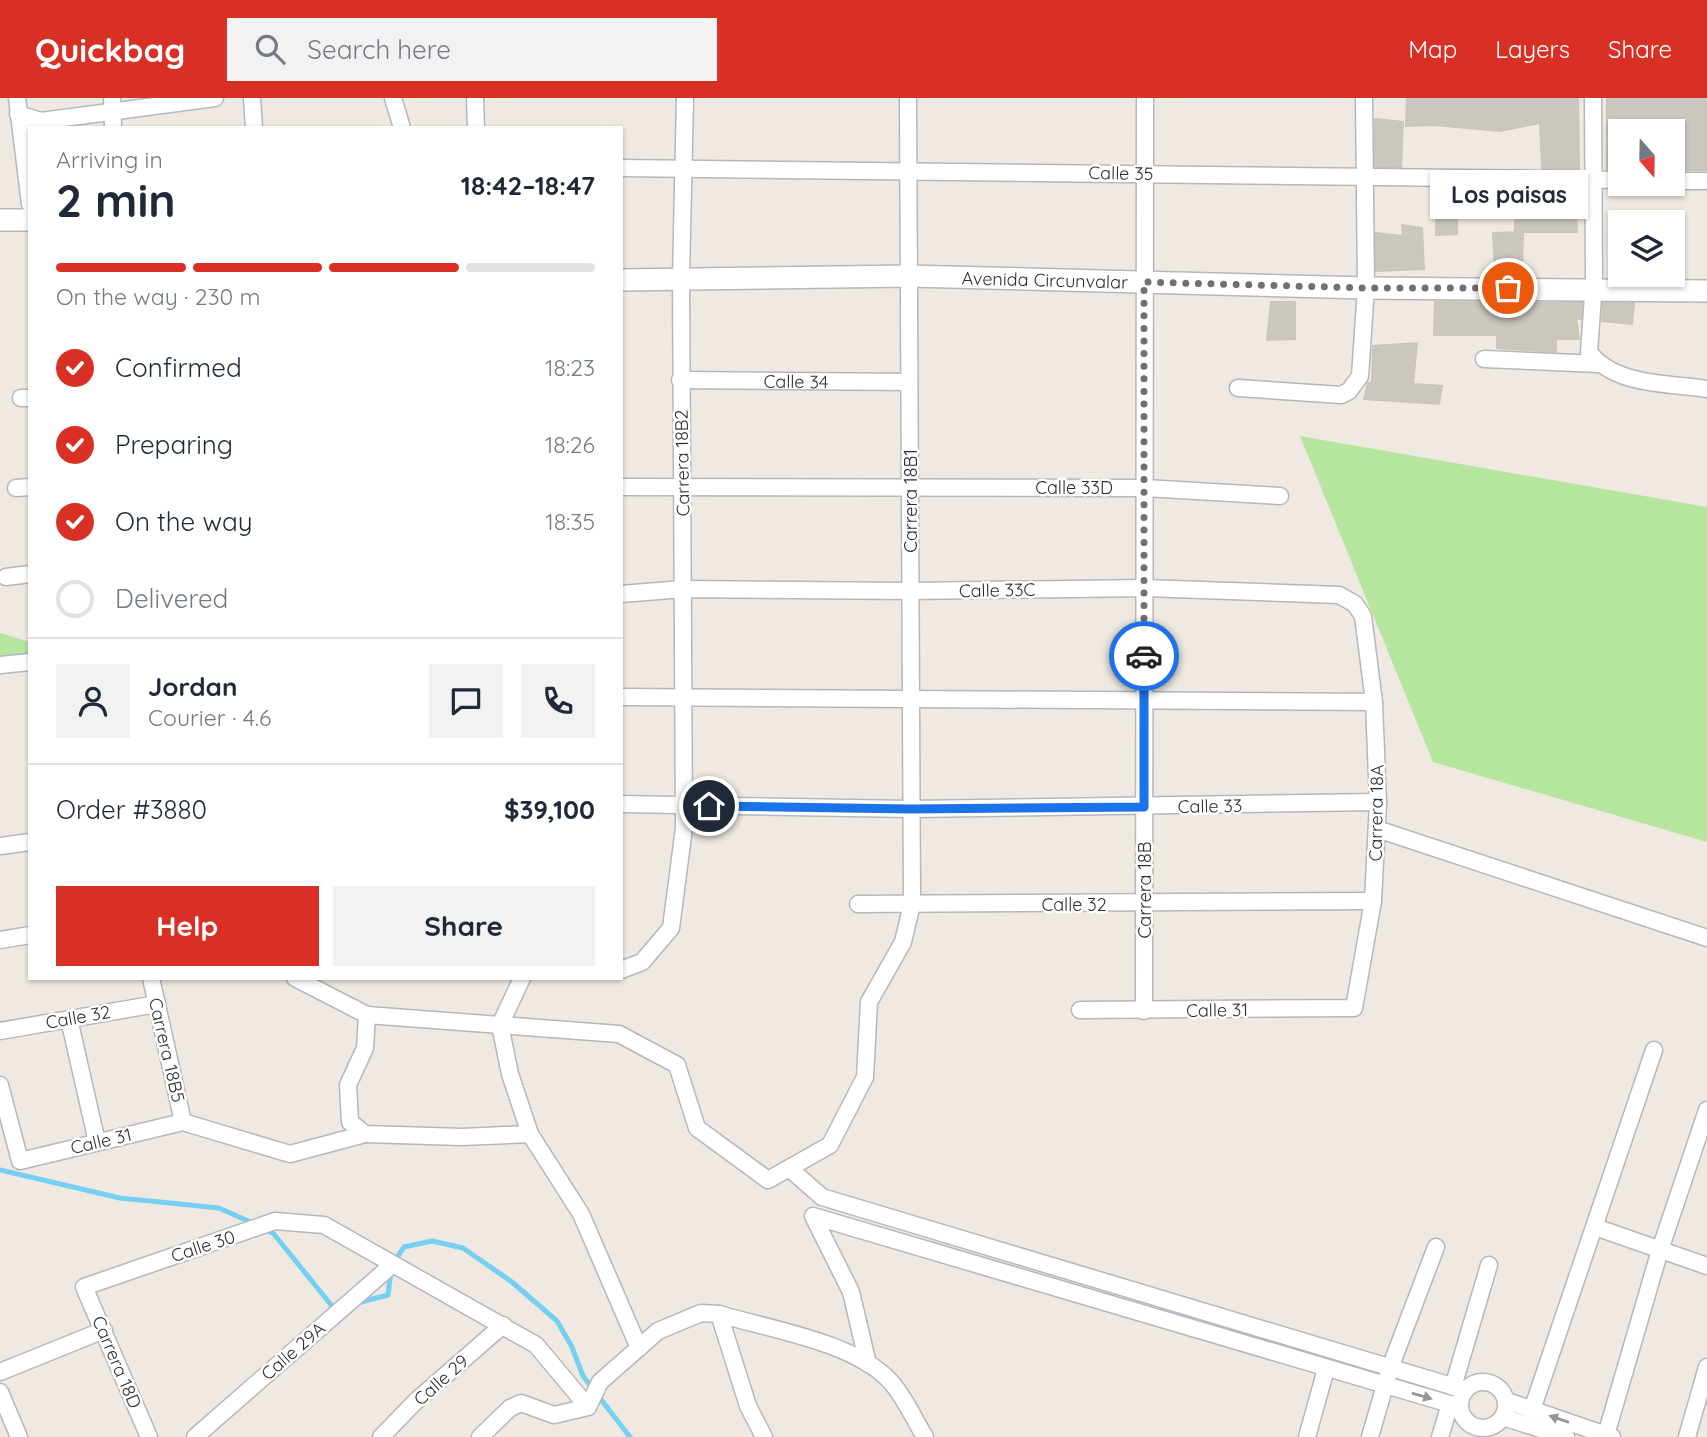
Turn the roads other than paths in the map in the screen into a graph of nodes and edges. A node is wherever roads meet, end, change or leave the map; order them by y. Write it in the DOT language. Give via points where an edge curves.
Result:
graph roads {
  1 [pos="215,98"];
  2 [pos="252,98"];
  3 [pos="393,98"];
  4 [pos="475,98"];
  5 [pos="685,98"];
  6 [pos="908,98"];
  7 [pos="1145,98"];
  8 [pos="1364,98"];
  9 [pos="1593,98"];
  10 [pos="113,104"];
  11 [pos="18,106"];
  12 [pos="113,126"];
  13 [pos="254,126"];
  14 [pos="401,126"];
  15 [pos="476,126"];
  16 [pos="683,167"];
  17 [pos="623,168"];
  18 [pos="909,170"];
  19 [pos="1144,173"];
  20 [pos="1365,178"];
  21 [pos="1595,179"];
  22 [pos="1608,180"];
  23 [pos="1685,181"];
  24 [pos="1707,181"];
  25 [pos="28,188"];
  26 [pos="0,220"];
  27 [pos="28,220"];
  28 [pos="909,276"];
  29 [pos="681,277"];
  30 [pos="623,280"];
  31 [pos="1144,282"];
  32 [pos="1366,288"];
  33 [pos="1594,288"];
  34 [pos="1707,291"];
  35 [pos="1484,359"];
  36 [pos="1599,364"];
  37 [pos="680,380"];
  38 [pos="909,382"];
  39 [pos="1238,388"];
  40 [pos="1707,389"];
  41 [pos="684,485"];
  42 [pos="623,486"];
  43 [pos="910,487"];
  44 [pos="1144,488"];
  45 [pos="1280,496"];
  46 [pos="28,574"];
  47 [pos="6,577"];
  48 [pos="1145,588"];
  49 [pos="683,589"];
  50 [pos="910,591"];
  51 [pos="623,594"];
  52 [pos="1363,617"];
  53 [pos="28,662"];
  54 [pos="0,665"];
  55 [pos="623,697"];
  56 [pos="684,697"];
  57 [pos="911,699"];
  58 [pos="1144,701"];
  59 [pos="1374,702"];
  60 [pos="1378,802"];
  61 [pos="623,804"];
  62 [pos="684,805"];
  63 [pos="1144,807"];
  64 [pos="911,809"];
  65 [pos="1377,829"];
  66 [pos="28,842"];
  67 [pos="0,846"];
  68 [pos="1374,901"];
  69 [pos="858,904"];
  70 [pos="912,904"];
  71 [pos="1144,904"];
  72 [pos="28,935"];
  73 [pos="1707,938"];
  74 [pos="0,940"];
  75 [pos="623,969"];
  76 [pos="151,980"];
  77 [pos="299,980"];
  78 [pos="521,980"];
  79 [pos="157,1004"];
  80 [pos="1354,1008"];
  81 [pos="1080,1010"];
  82 [pos="1144,1011"];
  83 [pos="367,1015"];
  84 [pos="69,1019"];
  85 [pos="500,1025"];
  86 [pos="0,1031"];
  87 [pos="1654,1050"];
  88 [pos="0,1085"];
  89 [pos="1707,1110"];
  90 [pos="183,1122"];
  91 [pos="365,1133"];
  92 [pos="530,1134"];
  93 [pos="97,1142"];
  94 [pos="789,1169"];
  95 [pos="1595,1227"];
  96 [pos="1436,1247"];
  97 [pos="1660,1250"];
  98 [pos="392,1265"];
  99 [pos="1489,1265"];
  100 [pos="1707,1266"];
  101 [pos="84,1287"];
  102 [pos="719,1314"];
  103 [pos="503,1325"];
  104 [pos="104,1330"];
  105 [pos="639,1348"];
  106 [pos="868,1364"];
  107 [pos="1707,1367"];
  108 [pos="1390,1368"];
  109 [pos="1325,1369"];
  110 [pos="0,1372"];
  111 [pos="1384,1385"];
  112 [pos="0,1392"];
  113 [pos="1457,1397"];
  114 [pos="588,1407"];
  115 [pos="1505,1409"];
  116 [pos="1526,1423"];
  117 [pos="1609,1436"];
  118 [pos="19,1437"];
  119 [pos="149,1437"];
  120 [pos="195,1437"];
  121 [pos="381,1437"];
  122 [pos="480,1437"];
  123 [pos="764,1437"];
  124 [pos="925,1437"];
  125 [pos="1307,1437"];
  126 [pos="1370,1437"];
  127 [pos="1440,1437"];
  128 [pos="1566,1437"];
  129 [pos="1687,1437"];
  1 -- 10 [label="street"];
  2 -- 13 [label="street"];
  3 -- 14 [label="street"];
  4 -- 15 [label="street"];
  5 -- 16 [label="street, Carrera 18B2"];
  6 -- 18 [label="street, Carrera 18B1"];
  7 -- 19 [label="street, Carrera 18B"];
  8 -- 20 [label="street"];
  9 -- 21 [label="street"];
  10 -- 11 [label="street" via="41,121"];
  10 -- 12 [label="street"];
  11 -- 25 [label="street"];
  16 -- 17 [label="street, Calle 35"];
  16 -- 18 [label="street, Calle 35"];
  16 -- 29 [label="street, Carrera 18B2"];
  18 -- 19 [label="street, Calle 35"];
  18 -- 28 [label="street, Carrera 18B1"];
  19 -- 20 [label="street, Calle 35"];
  19 -- 31 [label="street, Carrera 18B"];
  20 -- 21 [label="street, Calle 35"];
  20 -- 32 [label="street"];
  21 -- 22 [label="street, Calle 35"];
  21 -- 33 [label="street"];
  23 -- 24 [label="street"];
  26 -- 27 [label="main road"];
  28 -- 29 [label="main road, Avenida Circunvalar"];
  28 -- 31 [label="main road, Avenida Circunvalar"];
  28 -- 38 [label="street, Carrera 18B1"];
  29 -- 30 [label="main road, Avenida Circunvalar"];
  29 -- 37 [label="street, Carrera 18B2"];
  31 -- 32 [label="main road, Avenida Circunvalar"];
  31 -- 44 [label="street, Carrera 18B"];
  32 -- 33 [label="main road, Avenida Circunvalar"];
  32 -- 39 [label="street" via="1360,376 1349,391 1341,396"];
  33 -- 34 [label="main road"];
  33 -- 36 [label="street" via="1589,352"];
  35 -- 36 [label="street"];
  36 -- 40 [label="street" via="1616,376"];
  37 -- 38 [label="street, Calle 34"];
  37 -- 41 [label="street, Carrera 18B2"];
  38 -- 43 [label="street, Carrera 18B1"];
  41 -- 42 [label="street"];
  41 -- 43 [label="street"];
  41 -- 49 [label="street, Carrera 18B2"];
  43 -- 44 [label="street, Calle 33D"];
  43 -- 50 [label="street, Carrera 18B1"];
  44 -- 45 [label="street, Calle 33D"];
  44 -- 48 [label="street, Carrera 18B"];
  46 -- 47 [label="street"];
  48 -- 50 [label="street, Calle 33C"];
  48 -- 52 [label="street, Calle 33C" via="1339,595 1355,604"];
  48 -- 58 [label="street, Carrera 18B"];
  49 -- 50 [label="street, Calle 33C"];
  49 -- 51 [label="street, Calle 33C"];
  49 -- 56 [label="street, Carrera 18B2"];
  50 -- 57 [label="street, Carrera 18B1"];
  52 -- 59 [label="street, Carrera 18A"];
  53 -- 54 [label="street"];
  55 -- 56 [label="street"];
  56 -- 57 [label="street"];
  56 -- 62 [label="street, Carrera 18B2"];
  57 -- 58 [label="street"];
  57 -- 64 [label="street, Carrera 18B1"];
  58 -- 59 [label="street"];
  58 -- 63 [label="street, Carrera 18B"];
  59 -- 60 [label="street, Carrera 18A"];
  60 -- 63 [label="street, Calle 33"];
  60 -- 65 [label="street, Carrera 18A"];
  61 -- 62 [label="street, Calle 33"];
  62 -- 64 [label="street, Calle 33"];
  62 -- 75 [label="street, Carrera 18B2" via="671,928 642,962"];
  63 -- 64 [label="street, Calle 33"];
  63 -- 71 [label="street, Carrera 18B"];
  64 -- 70 [label="street, Carrera 18B1"];
  65 -- 68 [label="street, Carrera 18A"];
  65 -- 73 [label="street"];
  66 -- 67 [label="street"];
  68 -- 71 [label="street, Calle 32"];
  68 -- 80 [label="street, Carrera 18A"];
  69 -- 70 [label="street, Calle 32"];
  70 -- 71 [label="street, Calle 32"];
  70 -- 94 [label="street, Carrera 18B1" via="903,942 869,1002 865,1077 830,1146"];
  71 -- 82 [label="street, Carrera 18B"];
  72 -- 74 [label="street"];
  76 -- 79 [label="street, Carrera 18B5"];
  77 -- 83 [label="street"];
  78 -- 85 [label="street"];
  79 -- 84 [label="street, Calle 32"];
  79 -- 90 [label="street, Carrera 18B5"];
  80 -- 82 [label="street, Calle 31"];
  81 -- 82 [label="street, Calle 31"];
  83 -- 85 [label="street"];
  83 -- 91 [label="street" via="365,1048 348,1085 350,1122"];
  84 -- 86 [label="street, Calle 32"];
  84 -- 93 [label="street"];
  85 -- 92 [label="street"];
  85 -- 94 [label="street" via="619,1034 677,1065 697,1128 768,1180"];
  87 -- 95 [label="street"];
  88 -- 93 [label="street, Calle 31" via="20,1161"];
  89 -- 97 [label="street"];
  90 -- 91 [label="street" via="290,1154"];
  90 -- 93 [label="street, Calle 31"];
  91 -- 92 [label="street"];
  92 -- 105 [label="street" via="581,1214"];
  94 -- 108 [label="street" via="822,1197"];
  95 -- 97 [label="street"];
  95 -- 116 [label="street"];
  96 -- 108 [label="street"];
  97 -- 100 [label="street"];
  97 -- 117 [label="street"];
  98 -- 101 [label="street, Calle 30" via="324,1225 275,1221"];
  98 -- 103 [label="street"];
  98 -- 120 [label="street, Calle 29A"];
  99 -- 113 [label="street"];
  101 -- 104 [label="street, Carrera 18D"];
  102 -- 105 [label="street" via="701,1313 658,1331"];
  102 -- 106 [label="street" via="833,1347"];
  102 -- 123 [label="street" via="748,1406"];
  103 -- 114 [label="street" via="536,1345"];
  103 -- 121 [label="street, Calle 29"];
  104 -- 110 [label="street"];
  104 -- 119 [label="street, Carrera 18D"];
  105 -- 114 [label="street" via="600,1382"];
  106 -- 109 [label="street" via="851,1292 813,1216"];
  106 -- 124 [label="street" via="891,1381"];
  107 -- 129 [label="street"];
  108 -- 111 [label="street"];
  108 -- 113 [label="street"];
  109 -- 111 [label="street"];
  109 -- 125 [label="street"];
  111 -- 113 [label="street, one-way"];
  111 -- 126 [label="street"];
  112 -- 118 [label="street"];
  113 -- 115 [label="street" via="1480,1381 1497,1385"];
  113 -- 115 [label="street" via="1466,1420 1478,1427 1492,1426"];
  113 -- 127 [label="street"];
  114 -- 122 [label="street" via="554,1415 521,1403"];
  115 -- 116 [label="street"];
  117 -- 116 [label="street, one-way"];
  116 -- 128 [label="street"];
}
